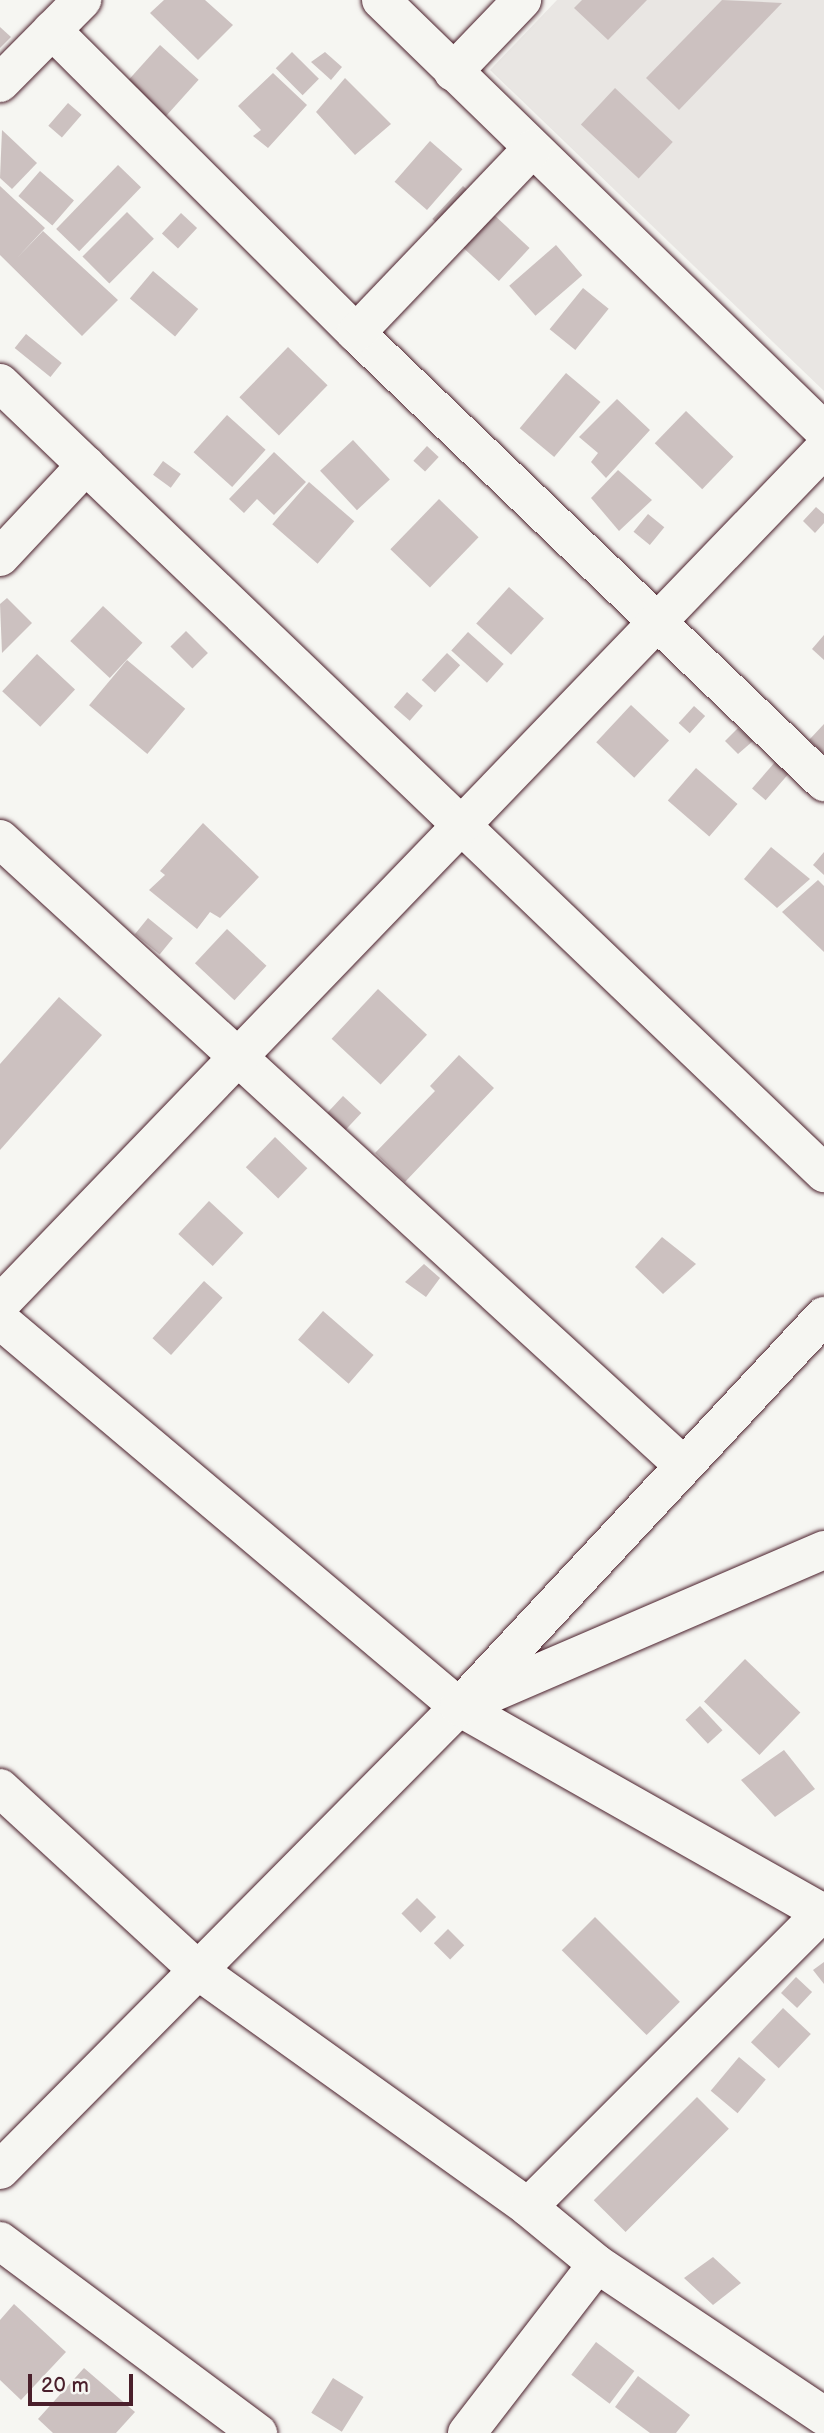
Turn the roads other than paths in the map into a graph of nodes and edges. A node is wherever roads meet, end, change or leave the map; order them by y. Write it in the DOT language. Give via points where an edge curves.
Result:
graph roads {
  1 [pos="82,0"];
  2 [pos="381,0"];
  3 [pos="522,0"];
  4 [pos="52,30"];
  5 [pos="453,72"];
  6 [pos="0,83"];
  7 [pos="532,149"];
  8 [pos="356,333"];
  9 [pos="0,383"];
  10 [pos="824,431"];
  11 [pos="824,449"];
  12 [pos="86,465"];
  13 [pos="0,557"];
  14 [pos="659,620"];
  15 [pos="824,782"];
  16 [pos="461,825"];
  17 [pos="0,839"];
  18 [pos="238,1057"];
  19 [pos="824,1173"];
  20 [pos="0,1304"];
  21 [pos="824,1316"];
  22 [pos="0,1321"];
  23 [pos="683,1465"];
  24 [pos="824,1550"];
  25 [pos="459,1707"];
  26 [pos="0,1788"];
  27 [pos="823,1912"];
  28 [pos="200,1972"];
  29 [pos="0,2170"];
  30 [pos="528,2207"];
  31 [pos="0,2241"];
  32 [pos="597,2264"];
  33 [pos="824,2416"];
  34 [pos="240,2428"];
  35 [pos="467,2433"];
  1 -- 4 [label="street"];
  2 -- 5 [label="street"];
  3 -- 5 [label="street"];
  4 -- 6 [label="street"];
  4 -- 8 [label="street"];
  5 -- 7 [label="street"];
  7 -- 8 [label="street"];
  7 -- 10 [label="street"];
  8 -- 14 [label="street"];
  9 -- 12 [label="street"];
  11 -- 14 [label="street"];
  12 -- 13 [label="street"];
  12 -- 16 [label="street"];
  14 -- 15 [label="street"];
  14 -- 16 [label="street"];
  16 -- 18 [label="street"];
  16 -- 19 [label="street"];
  17 -- 18 [label="street"];
  18 -- 20 [label="street"];
  18 -- 23 [label="street"];
  21 -- 23 [label="street"];
  22 -- 25 [label="street"];
  23 -- 25 [label="street"];
  24 -- 25 [label="street"];
  25 -- 27 [label="street"];
  25 -- 28 [label="street"];
  26 -- 28 [label="street"];
  27 -- 30 [label="street"];
  28 -- 29 [label="street"];
  28 -- 30 [label="street"];
  30 -- 32 [label="street"];
  31 -- 34 [label="street"];
  32 -- 33 [label="street"];
  32 -- 35 [label="street"];
}
